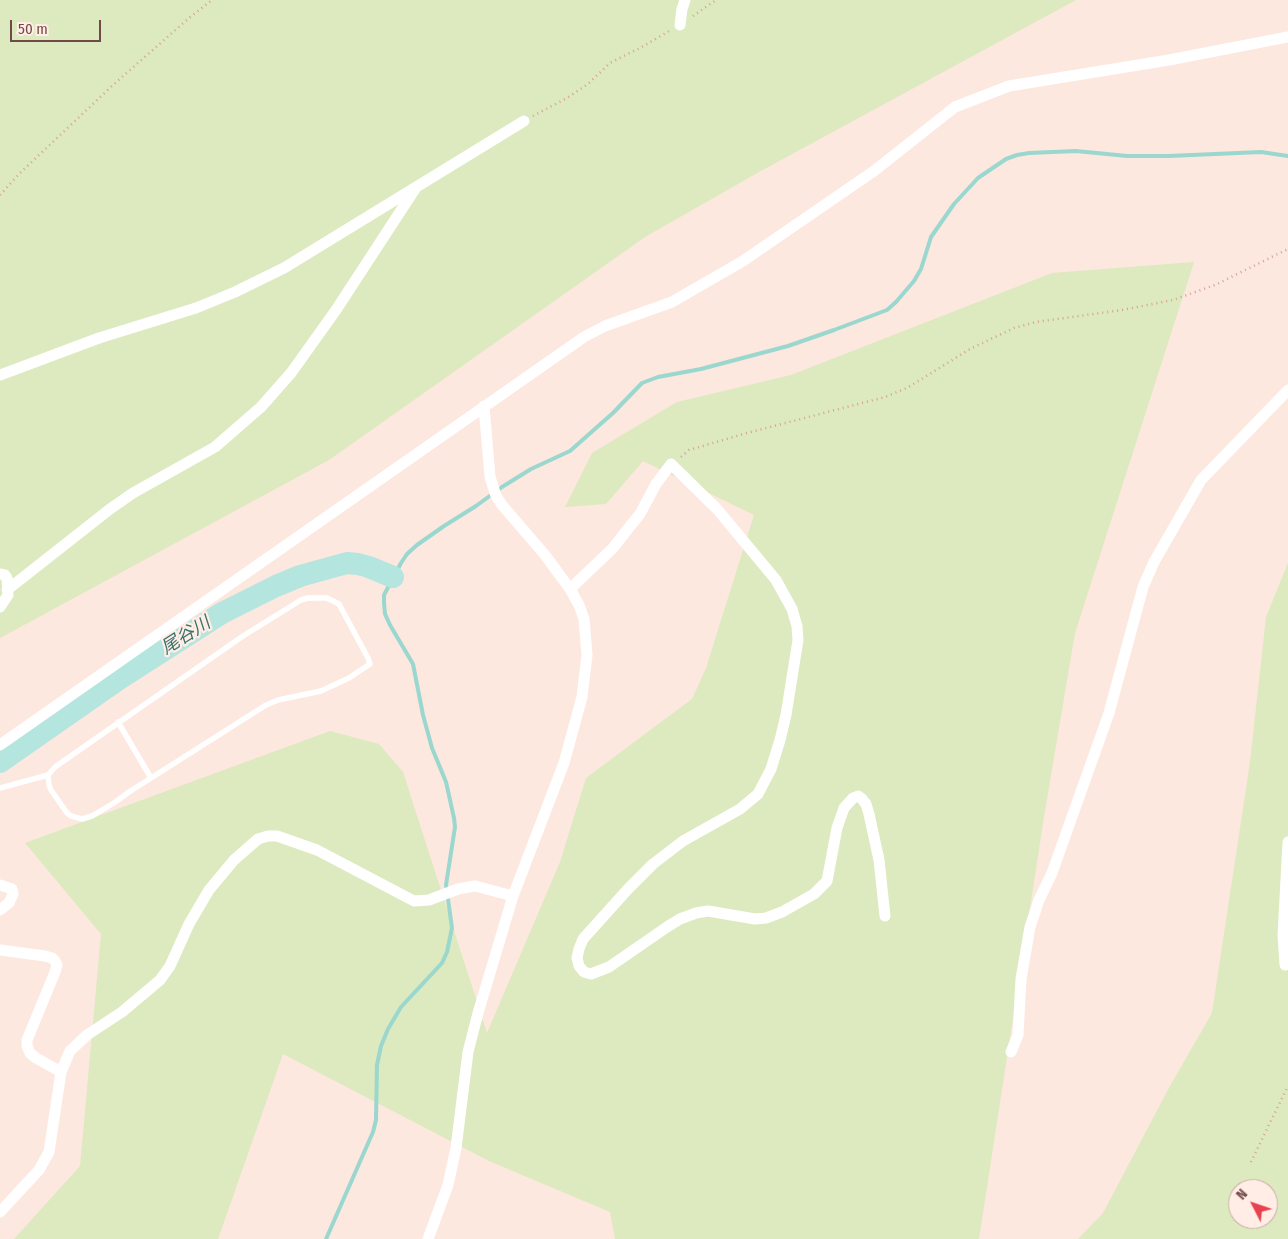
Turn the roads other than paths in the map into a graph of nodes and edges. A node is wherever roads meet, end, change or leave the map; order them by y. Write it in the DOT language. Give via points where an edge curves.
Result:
graph roads {
  1 [pos="685,0"];
  2 [pos="680,25"];
  3 [pos="1288,37"];
  4 [pos="524,121"];
  5 [pos="417,186"];
  6 [pos="0,375"];
  7 [pos="1288,390"];
  8 [pos="484,406"];
  9 [pos="0,574"];
  10 [pos="570,588"];
  11 [pos="7,590"];
  12 [pos="0,608"];
  13 [pos="118,722"];
  14 [pos="0,745"];
  15 [pos="48,775"];
  16 [pos="151,778"];
  17 [pos="0,788"];
  18 [pos="1288,842"];
  19 [pos="0,885"];
  20 [pos="512,896"];
  21 [pos="0,910"];
  22 [pos="885,916"];
  23 [pos="0,950"];
  24 [pos="1285,965"];
  25 [pos="1012,1052"];
  26 [pos="61,1072"];
  27 [pos="0,1212"];
  28 [pos="428,1239"];
  1 -- 2 [label="street"];
  3 -- 8 [label="street" via="1009,86 955,108 874,172 743,261 672,302 600,328"];
  4 -- 5 [label="street"];
  5 -- 6 [label="street" via="284,268 235,292"];
  5 -- 11 [label="street" via="336,310 261,407 215,447 133,493"];
  7 -- 25 [label="street" via="1201,480 1143,587 1109,713 1030,928 1021,979 1018,1035"];
  8 -- 10 [label="street" via="490,477 496,496"];
  8 -- 14 [label="street"];
  9 -- 11 [label="street" via="7,578"];
  10 -- 20 [label="street" via="584,619 586,634 582,697 561,771"];
  10 -- 22 [label="street" via="631,526 671,464 717,509 776,580 792,609 798,640 786,715 771,769 758,794 740,809 683,841 628,888 578,948 577,958 584,972 591,974 609,967 680,919 708,912 766,918 814,894 827,880 844,808 858,796 866,804 869,814 879,860"];
  11 -- 12 [label="street"];
  13 -- 15 [label="lane" via="72,753"];
  13 -- 16 [label="lane"];
  13 -- 16 [label="lane" via="301,600 328,598 343,610 370,664 321,691 266,705"];
  15 -- 16 [label="lane" via="51,790 63,808 71,816 82,818 92,816"];
  15 -- 17 [label="lane"];
  18 -- 24 [label="street" via="1283,935"];
  19 -- 21 [label="street" via="12,889 13,894"];
  20 -- 26 [label="street" via="475,886 429,900 414,901 317,850 268,836 234,860 209,890 160,980 122,1012 77,1043"];
  20 -- 28 [label="street" via="468,1052 448,1185"];
  23 -- 26 [label="street" via="45,956 55,961 55,972 27,1046 36,1058"];
  26 -- 27 [label="street" via="47,1157"];
}
